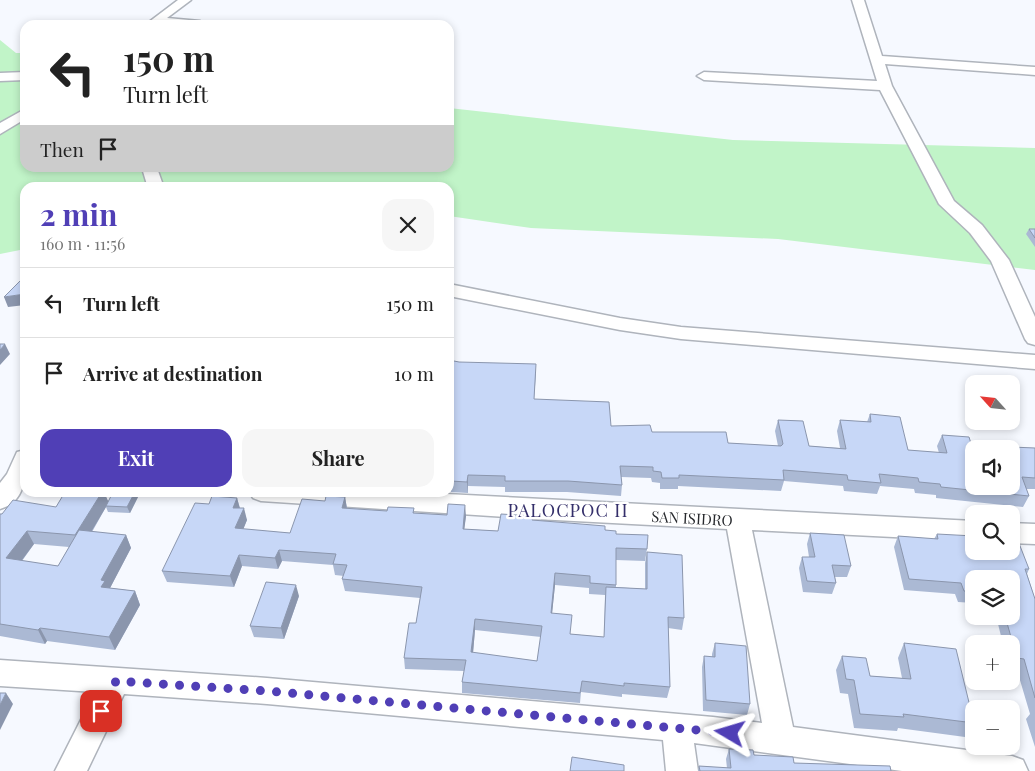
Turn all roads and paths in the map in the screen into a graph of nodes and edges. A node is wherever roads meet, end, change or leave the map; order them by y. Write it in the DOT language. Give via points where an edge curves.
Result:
graph roads {
  1 [pos="185,0"];
  2 [pos="858,0"];
  3 [pos="157,20"];
  4 [pos="878,60"];
  5 [pos="1035,71"];
  6 [pos="20,76"];
  7 [pos="704,76"];
  8 [pos="0,77"];
  9 [pos="885,86"];
  10 [pos="20,116"];
  11 [pos="0,130"];
  12 [pos="454,291"];
  13 [pos="1035,339"];
  14 [pos="1035,362"];
  15 [pos="17,473"];
  16 [pos="338,497"];
  17 [pos="0,500"];
  18 [pos="738,520"];
  19 [pos="965,531"];
  20 [pos="1020,533"];
  21 [pos="1035,534"];
  22 [pos="0,673"];
  23 [pos="116,681"];
  24 [pos="676,728"];
  25 [pos="780,740"];
  26 [pos="1003,770"];
  27 [pos="71,771"];
  28 [pos="682,771"];
  1 -- 3 [label="street"];
  2 -- 4 [label="street"];
  4 -- 5 [label="street"];
  4 -- 9 [label="street"];
  6 -- 8 [label="street"];
  7 -- 9 [label="street"];
  9 -- 13 [label="street" via="947,204 976,229 1000,260"];
  10 -- 11 [label="street"];
  12 -- 14 [label="street" via="681,333"];
  15 -- 17 [label="street"];
  16 -- 18 [label="street, SAN ISIDRO"];
  18 -- 19 [label="street, SAN ISIDRO"];
  18 -- 25 [label="street"];
  20 -- 21 [label="street"];
  22 -- 23 [label="street"];
  23 -- 24 [label="street" via="267,691"];
  23 -- 27 [label="street"];
  24 -- 25 [label="street"];
  24 -- 28 [label="street"];
  25 -- 26 [label="street"];
}
